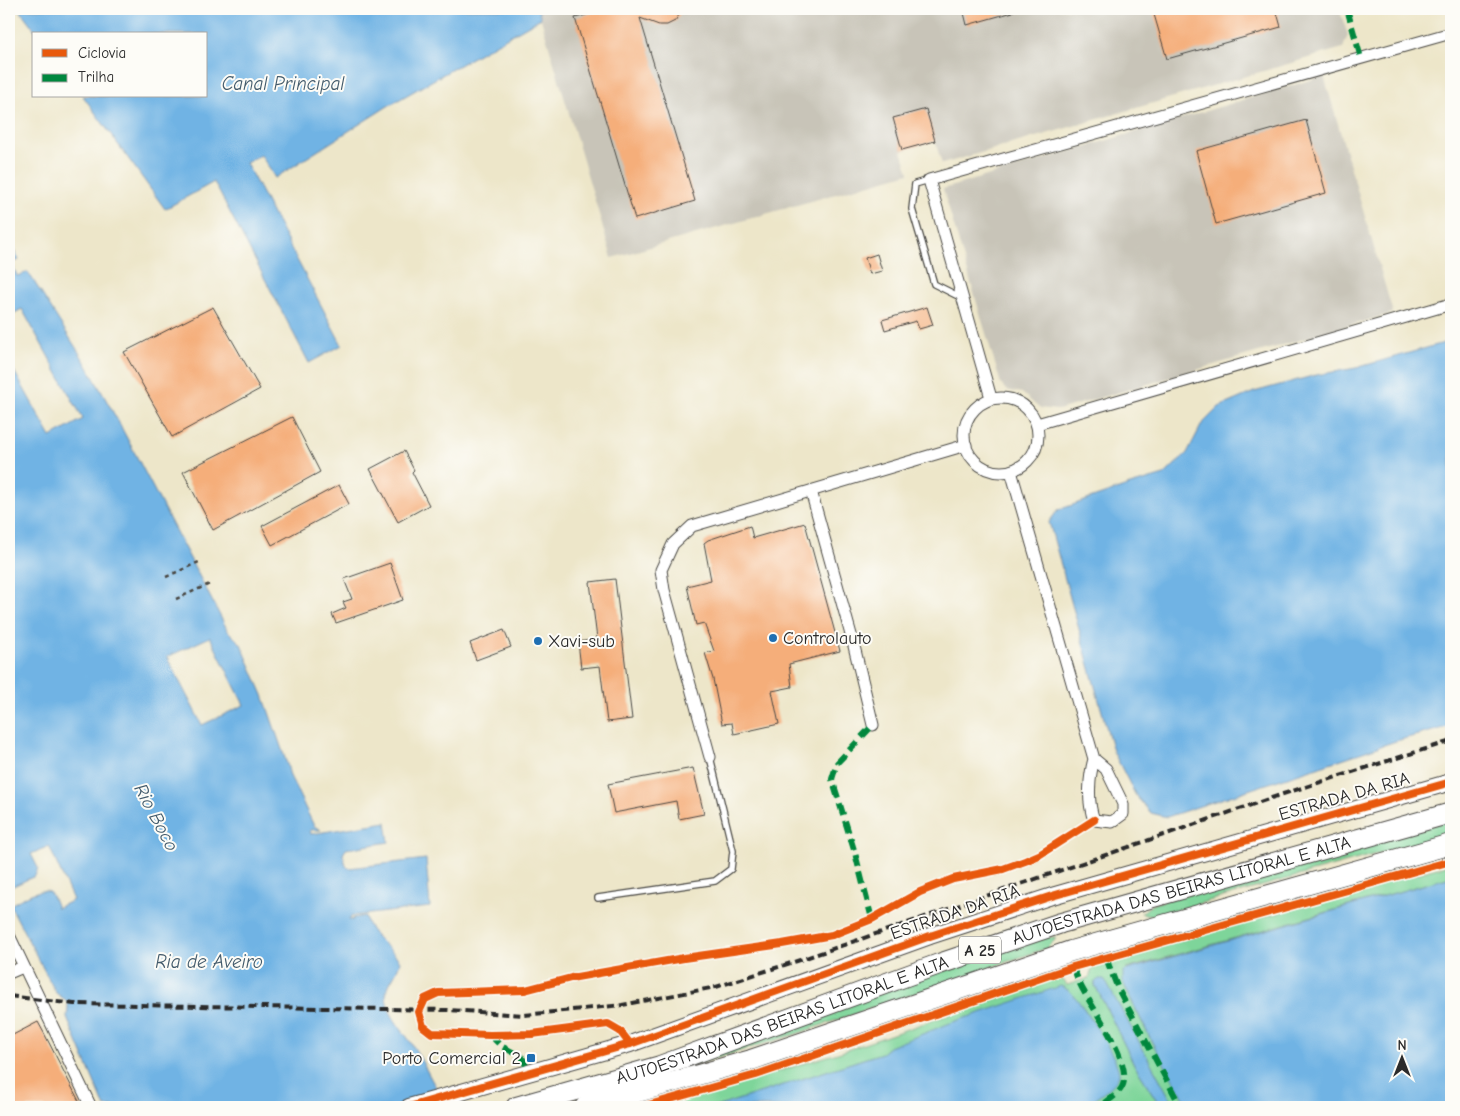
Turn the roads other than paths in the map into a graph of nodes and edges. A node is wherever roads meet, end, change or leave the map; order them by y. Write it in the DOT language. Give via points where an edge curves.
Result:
graph roads {
  1 [pos="1451,32"];
  2 [pos="929,180"];
  3 [pos="962,298"];
  4 [pos="1451,304"];
  5 [pos="991,398"];
  6 [pos="1037,424"];
  7 [pos="966,446"];
  8 [pos="1011,471"];
  9 [pos="811,491"];
  10 [pos="873,725"];
  11 [pos="710,756"];
  12 [pos="1094,759"];
  13 [pos="1451,782"];
  14 [pos="1451,813"];
  15 [pos="1451,844"];
  16 [pos="598,898"];
  17 [pos="9,935"];
  18 [pos="24,967"];
  19 [pos="9,973"];
  20 [pos="90,1107"];
  21 [pos="410,1107"];
  22 [pos="516,1107"];
  23 [pos="585,1107"];
  1 -- 2 [label="street"];
  2 -- 3 [label="street"];
  2 -- 3 [label="lane" via="915,184 912,209 934,284"];
  3 -- 5 [label="street"];
  4 -- 6 [label="street"];
  5 -- 6 [label="street" via="1008,397 1024,404 1035,416"];
  5 -- 7 [label="street" via="976,406 966,420 963,436"];
  6 -- 8 [label="street" via="1036,449 1026,463"];
  7 -- 8 [label="street" via="979,465 995,472"];
  7 -- 9 [label="street"];
  8 -- 12 [label="street"];
  9 -- 10 [label="street"];
  9 -- 11 [label="street" via="692,526 673,544 662,570 664,590"];
  11 -- 16 [label="lane" via="733,851 731,869 715,881"];
  12 -- 12 [label="street" via="1090,771 1090,812 1094,820 1112,822 1123,814 1123,804 1106,769"];
  13 -- 21 [label="street, ESTRADA DA RIA" via="1052,896 930,936 630,1044"];
  14 -- 22 [label="highway, AUTOESTRADA DAS BEIRAS LITORAL E ALTA / A 25" via="1061,923 660,1066"];
  15 -- 23 [label="highway, AUTOESTRADA DAS BEIRAS LITORAL E ALTA / A 25" via="1071,951 751,1060"];
  17 -- 18 [label="street"];
  18 -- 19 [label="street"];
  18 -- 20 [label="street"];
}
